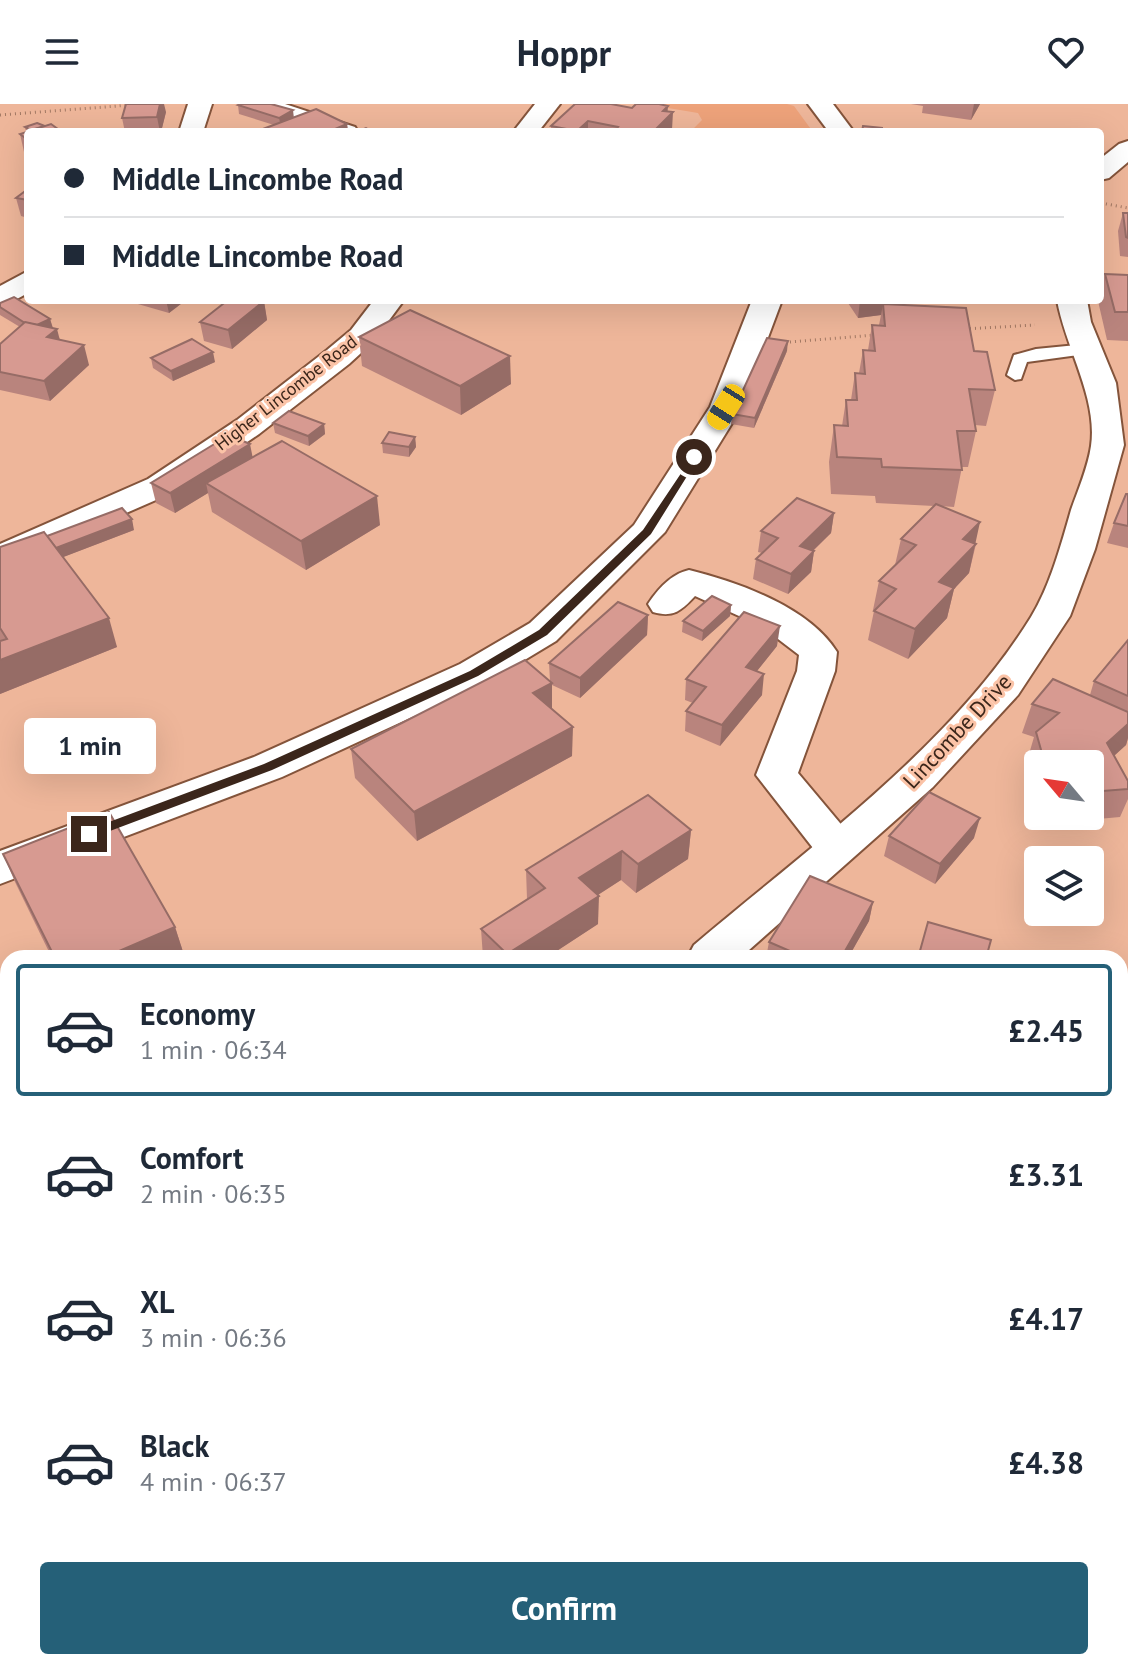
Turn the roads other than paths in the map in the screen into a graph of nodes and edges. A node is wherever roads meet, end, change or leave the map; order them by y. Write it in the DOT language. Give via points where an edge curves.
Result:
graph roads {
  1 [pos="200,104"];
  2 [pos="260,104"];
  3 [pos="548,104"];
  4 [pos="820,104"];
  5 [pos="192,128"];
  6 [pos="334,128"];
  7 [pos="528,128"];
  8 [pos="839,128"];
  9 [pos="1128,149"];
  10 [pos="1104,169"];
  11 [pos="24,283"];
  12 [pos="0,299"];
  13 [pos="386,304"];
  14 [pos="766,304"];
  15 [pos="1078,324"];
  16 [pos="1015,375"];
  17 [pos="0,557"];
  18 [pos="666,604"];
  19 [pos="835,846"];
  20 [pos="0,868"];
  21 [pos="719,950"];
  1 -- 5 [label="street"];
  2 -- 6 [label="street"];
  3 -- 7 [label="street"];
  4 -- 8 [label="street"];
  9 -- 10 [label="street"];
  11 -- 12 [label="street"];
  13 -- 17 [label="street, Higher Lincombe Road" via="338,357 160,486"];
  14 -- 20 [label="street" via="726,407 647,532 543,632 474,673 268,767"];
  15 -- 16 [label="lane" via="1020,359"];
  15 -- 19 [label="street, Lincombe Drive" via="1100,383 1108,445 1051,616 994,697 918,777"];
  18 -- 19 [label="street" via="689,581 798,630 818,652 816,671 777,775"];
  19 -- 21 [label="street, Lincombe Drive"];
}
